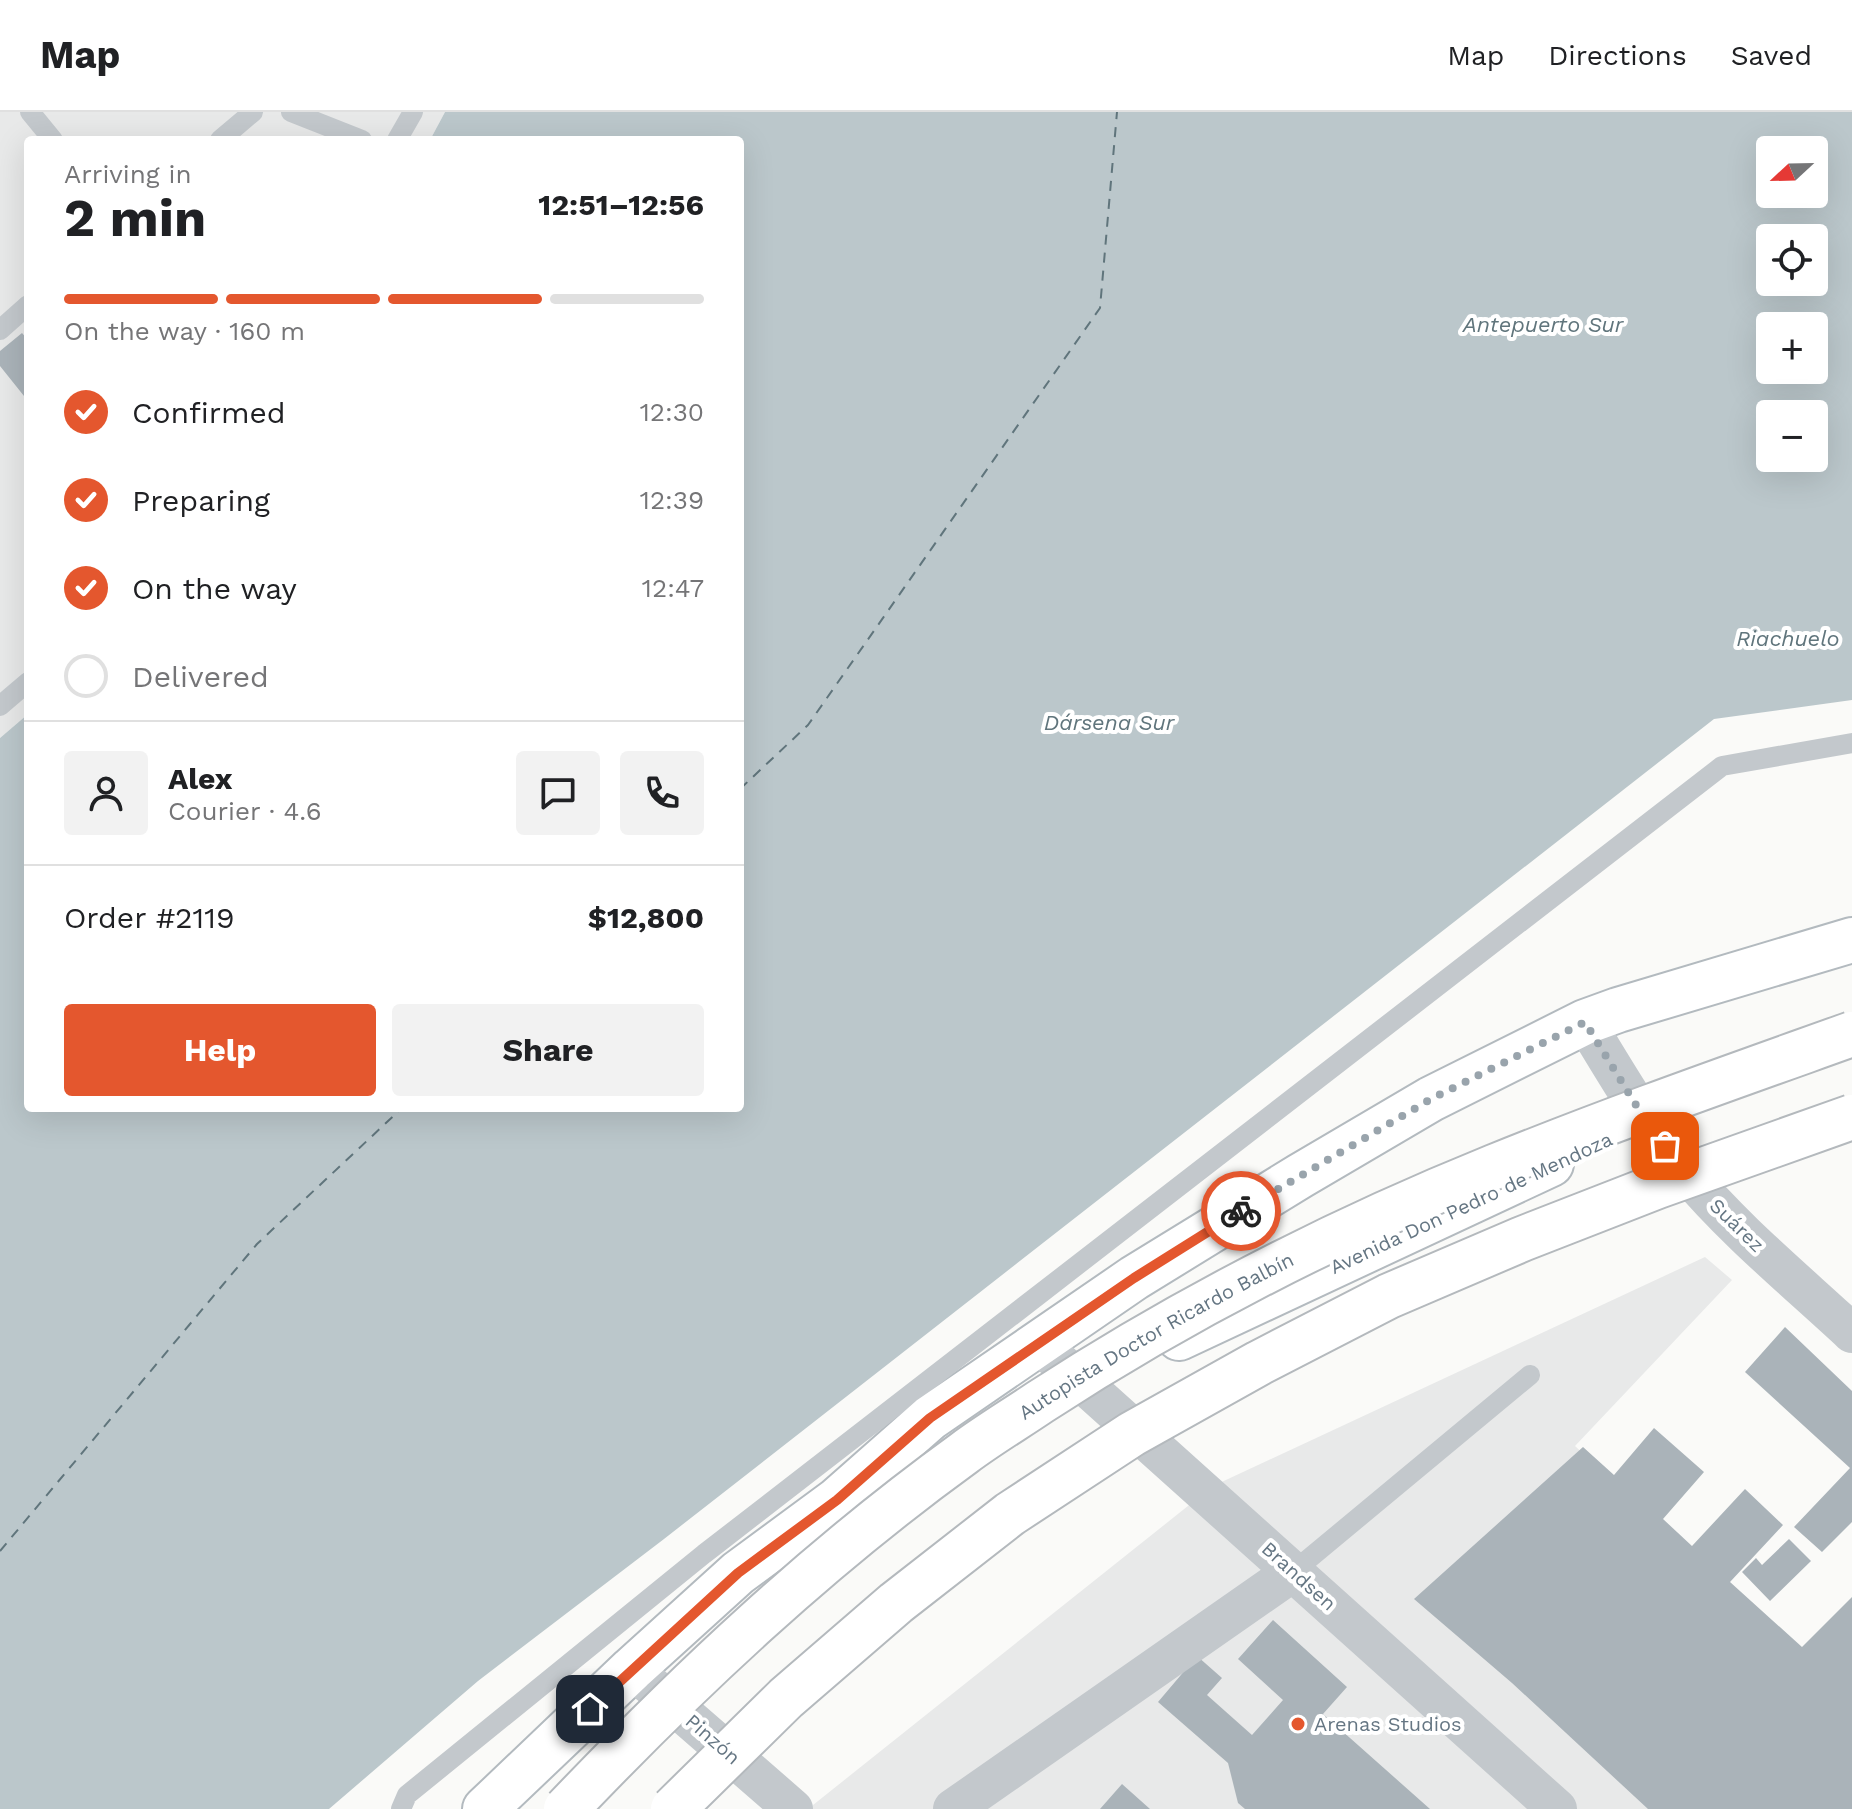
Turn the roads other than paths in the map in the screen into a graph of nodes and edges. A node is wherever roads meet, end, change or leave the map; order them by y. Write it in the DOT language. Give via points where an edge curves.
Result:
graph roads {
  1 [pos="30,112"];
  2 [pos="253,112"];
  3 [pos="291,112"];
  4 [pos="413,112"];
  5 [pos="50,136"];
  6 [pos="225,136"];
  7 [pos="352,136"];
  8 [pos="399,136"];
  9 [pos="24,309"];
  10 [pos="0,330"];
  11 [pos="24,685"];
  12 [pos="0,706"];
  13 [pos="1852,743"];
  14 [pos="1852,940"];
  15 [pos="1585,1022"];
  16 [pos="1852,1034"];
  17 [pos="1852,1047"];
  18 [pos="1852,1117"];
  19 [pos="1647,1123"];
  20 [pos="1852,1333"];
  21 [pos="1039,1344"];
  22 [pos="1530,1375"];
  23 [pos="1081,1382"];
  24 [pos="837,1500"];
  25 [pos="1294,1571"];
  26 [pos="632,1669"];
  27 [pos="401,1809"];
  28 [pos="485,1809"];
  29 [pos="566,1809"];
  30 [pos="673,1809"];
  31 [pos="793,1809"];
  32 [pos="953,1809"];
  33 [pos="1557,1809"];
  1 -- 5 [label="lane"];
  2 -- 6 [label="lane"];
  3 -- 7 [label="lane"];
  4 -- 8 [label="lane"];
  9 -- 10 [label="lane"];
  11 -- 12 [label="lane"];
  13 -- 27 [label="lane" via="1722,766 704,1554 407,1795"];
  14 -- 15 [label="main road, Avenida Don Pedro de Mendoza"];
  15 -- 19 [label="street, Suárez"];
  15 -- 21 [label="main road, Avenida Don Pedro de Mendoza" via="1431,1099 1147,1270"];
  16 -- 29 [label="main road, Autopista Doctor Ricardo Balbín, bridge" via="1561,1141 1355,1227 1221,1294 1092,1369 966,1451 847,1542 735,1641"];
  17 -- 19 [label="main road, Avenida Don Pedro de Mendoza"];
  18 -- 30 [label="main road, bridge" via="1644,1191 1389,1296 1132,1434 1010,1514 896,1603 786,1698"];
  19 -- 20 [label="street, Suárez" via="1727,1218"];
  19 -- 23 [label="main road, Avenida Don Pedro de Mendoza"];
  21 -- 23 [label="street, Brandsen"];
  21 -- 24 [label="main road, Avenida Don Pedro de Mendoza" via="930,1418"];
  22 -- 25 [label="lane"];
  23 -- 24 [label="main road, Avenida Don Pedro de Mendoza" via="941,1442"];
  23 -- 25 [label="street, Brandsen"];
  24 -- 26 [label="main road, Avenida Don Pedro de Mendoza" via="738,1573"];
  25 -- 32 [label="street"];
  25 -- 33 [label="street, Brandsen"];
  26 -- 28 [label="main road, Avenida Don Pedro de Mendoza"];
  26 -- 31 [label="street, Pinzón"];
}
